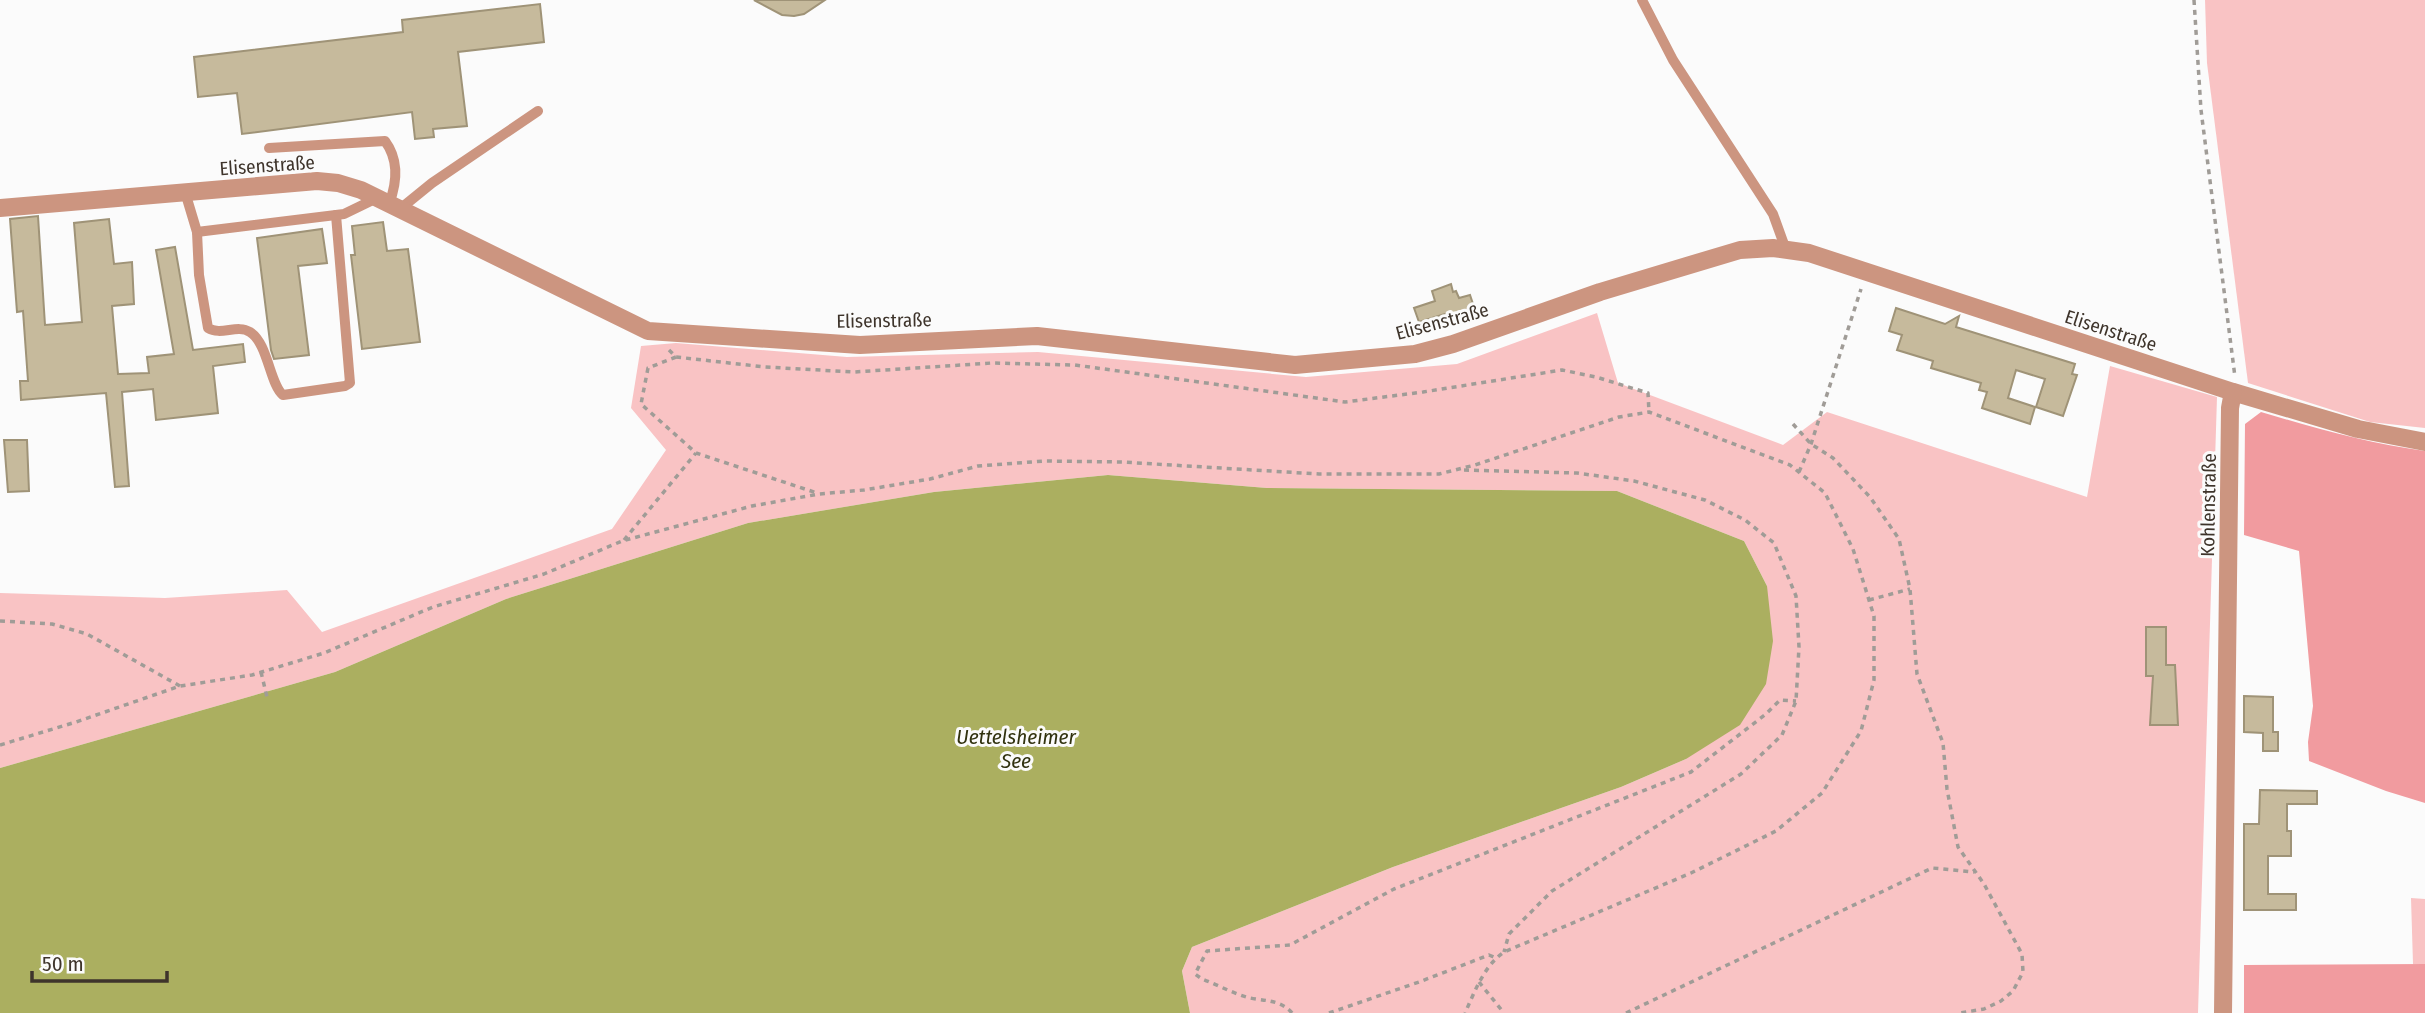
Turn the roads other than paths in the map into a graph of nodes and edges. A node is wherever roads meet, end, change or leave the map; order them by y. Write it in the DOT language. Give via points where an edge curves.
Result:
graph roads {
  1 [pos="1642,0"];
  2 [pos="538,111"];
  3 [pos="269,148"];
  4 [pos="185,192"];
  5 [pos="389,204"];
  6 [pos="0,208"];
  7 [pos="336,215"];
  8 [pos="197,232"];
  9 [pos="1786,250"];
  10 [pos="2233,392"];
  11 [pos="2425,442"];
  12 [pos="2223,1013"];
  1 -- 9 [label="lane" via="1673,60 1773,214"];
  2 -- 5 [label="lane" via="432,183"];
  3 -- 5 [label="lane" via="385,141 397,178"];
  4 -- 5 [label="street, Elisenstraße" via="317,181 361,190"];
  4 -- 6 [label="street, Elisenstraße"];
  4 -- 8 [label="lane"];
  5 -- 7 [label="lane"];
  5 -- 9 [label="street, Elisenstraße" via="648,331 860,345 1037,336 1295,365 1415,354 1740,250"];
  7 -- 8 [label="lane"];
  7 -- 8 [label="lane" via="350,383 302,393 283,395 278,391 272,368 249,331 208,328"];
  9 -- 10 [label="street, Elisenstraße" via="1810,253"];
  10 -- 11 [label="street, Elisenstraße" via="2358,429"];
  10 -- 12 [label="street, Kohlenstraße"];
}
